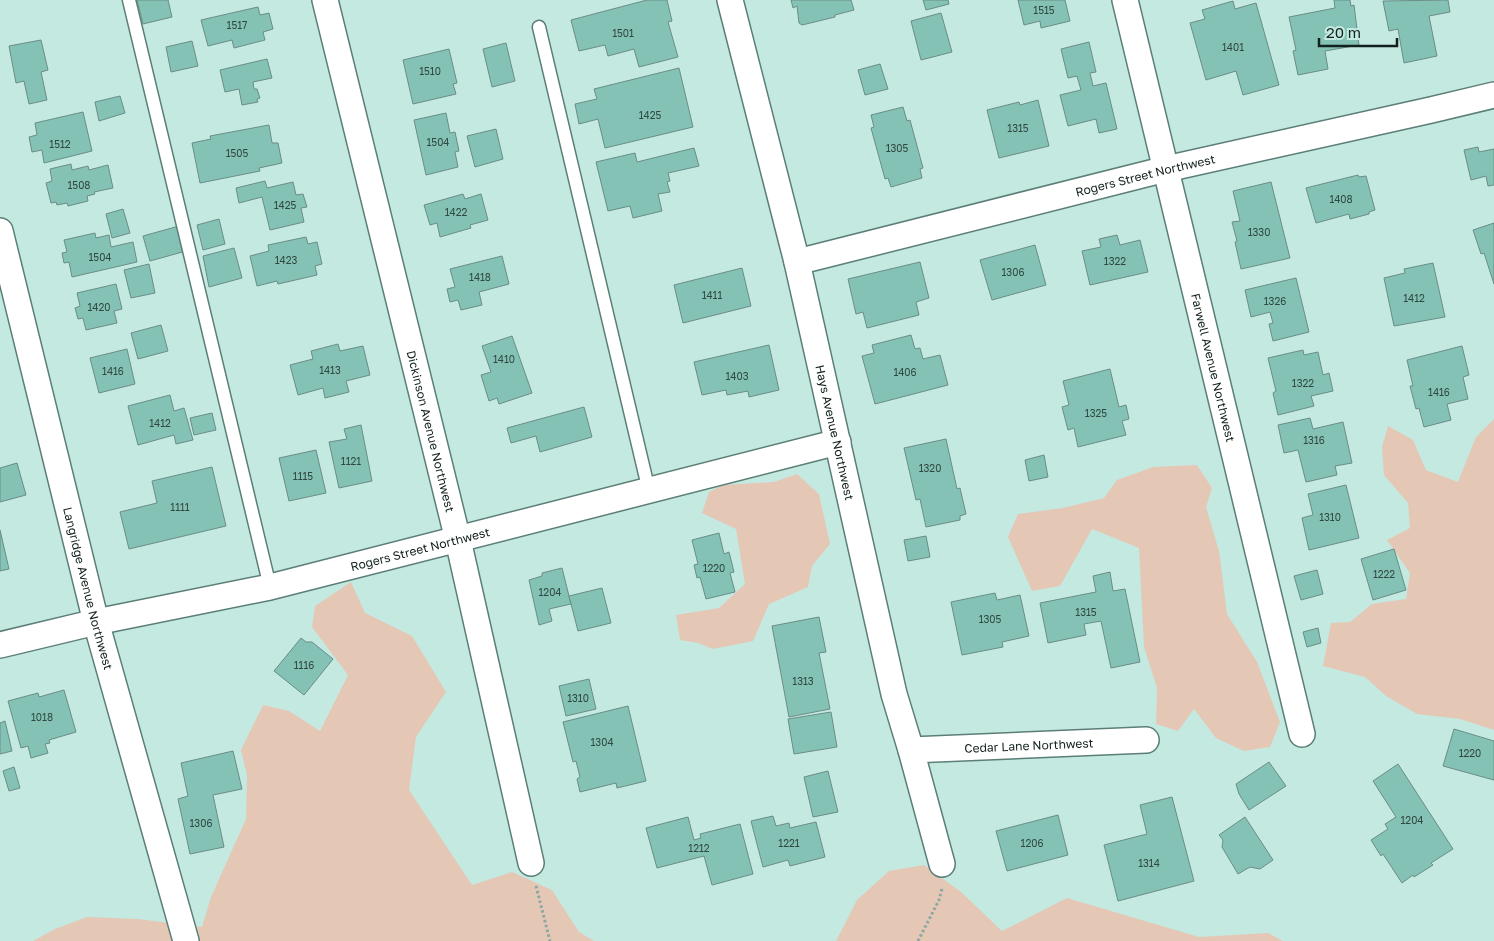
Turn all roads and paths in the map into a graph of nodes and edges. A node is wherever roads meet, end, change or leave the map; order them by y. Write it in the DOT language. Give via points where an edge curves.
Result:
graph roads {
  1 [pos="129,0"];
  2 [pos="325,0"];
  3 [pos="730,0"];
  4 [pos="1125,0"];
  5 [pos="539,27"];
  6 [pos="1494,94"];
  7 [pos="1166,169"];
  8 [pos="0,231"];
  9 [pos="797,262"];
  10 [pos="838,442"];
  11 [pos="649,491"];
  12 [pos="458,540"];
  13 [pos="270,587"];
  14 [pos="96,622"];
  15 [pos="0,645"];
  16 [pos="1302,734"];
  17 [pos="1146,740"];
  18 [pos="911,750"];
  19 [pos="531,863"];
  20 [pos="942,864"];
  21 [pos="186,941"];
  22 [pos="550,941"];
  23 [pos="918,941"];
  1 -- 13 [label="lane"];
  2 -- 12 [label="street, Dickinson Avenue Northwest"];
  3 -- 9 [label="street, Hays Avenue Northwest"];
  4 -- 7 [label="street, Farwell Avenue Northwest"];
  5 -- 11 [label="lane"];
  6 -- 7 [label="street, Rogers Street Northwest"];
  7 -- 9 [label="street, Rogers Street Northwest"];
  7 -- 16 [label="street, Farwell Avenue Northwest"];
  8 -- 14 [label="street, Langridge Avenue Northwest"];
  9 -- 10 [label="street, Hays Avenue Northwest"];
  10 -- 11 [label="street, Rogers Street Northwest"];
  10 -- 18 [label="street, Hays Avenue Northwest" via="894,694"];
  11 -- 12 [label="street, Rogers Street Northwest"];
  12 -- 13 [label="street, Rogers Street Northwest"];
  12 -- 19 [label="street, Dickinson Avenue Northwest"];
  13 -- 14 [label="street, Rogers Street Northwest"];
  14 -- 15 [label="street, Rogers Street Northwest"];
  14 -- 21 [label="street, Langridge Avenue Northwest"];
  17 -- 18 [label="street, Cedar Lane Northwest"];
  18 -- 20 [label="street, Hays Avenue Northwest"];
  19 -- 22 [label="path"];
  20 -- 23 [label="path" via="943,884 939,900"];
}
